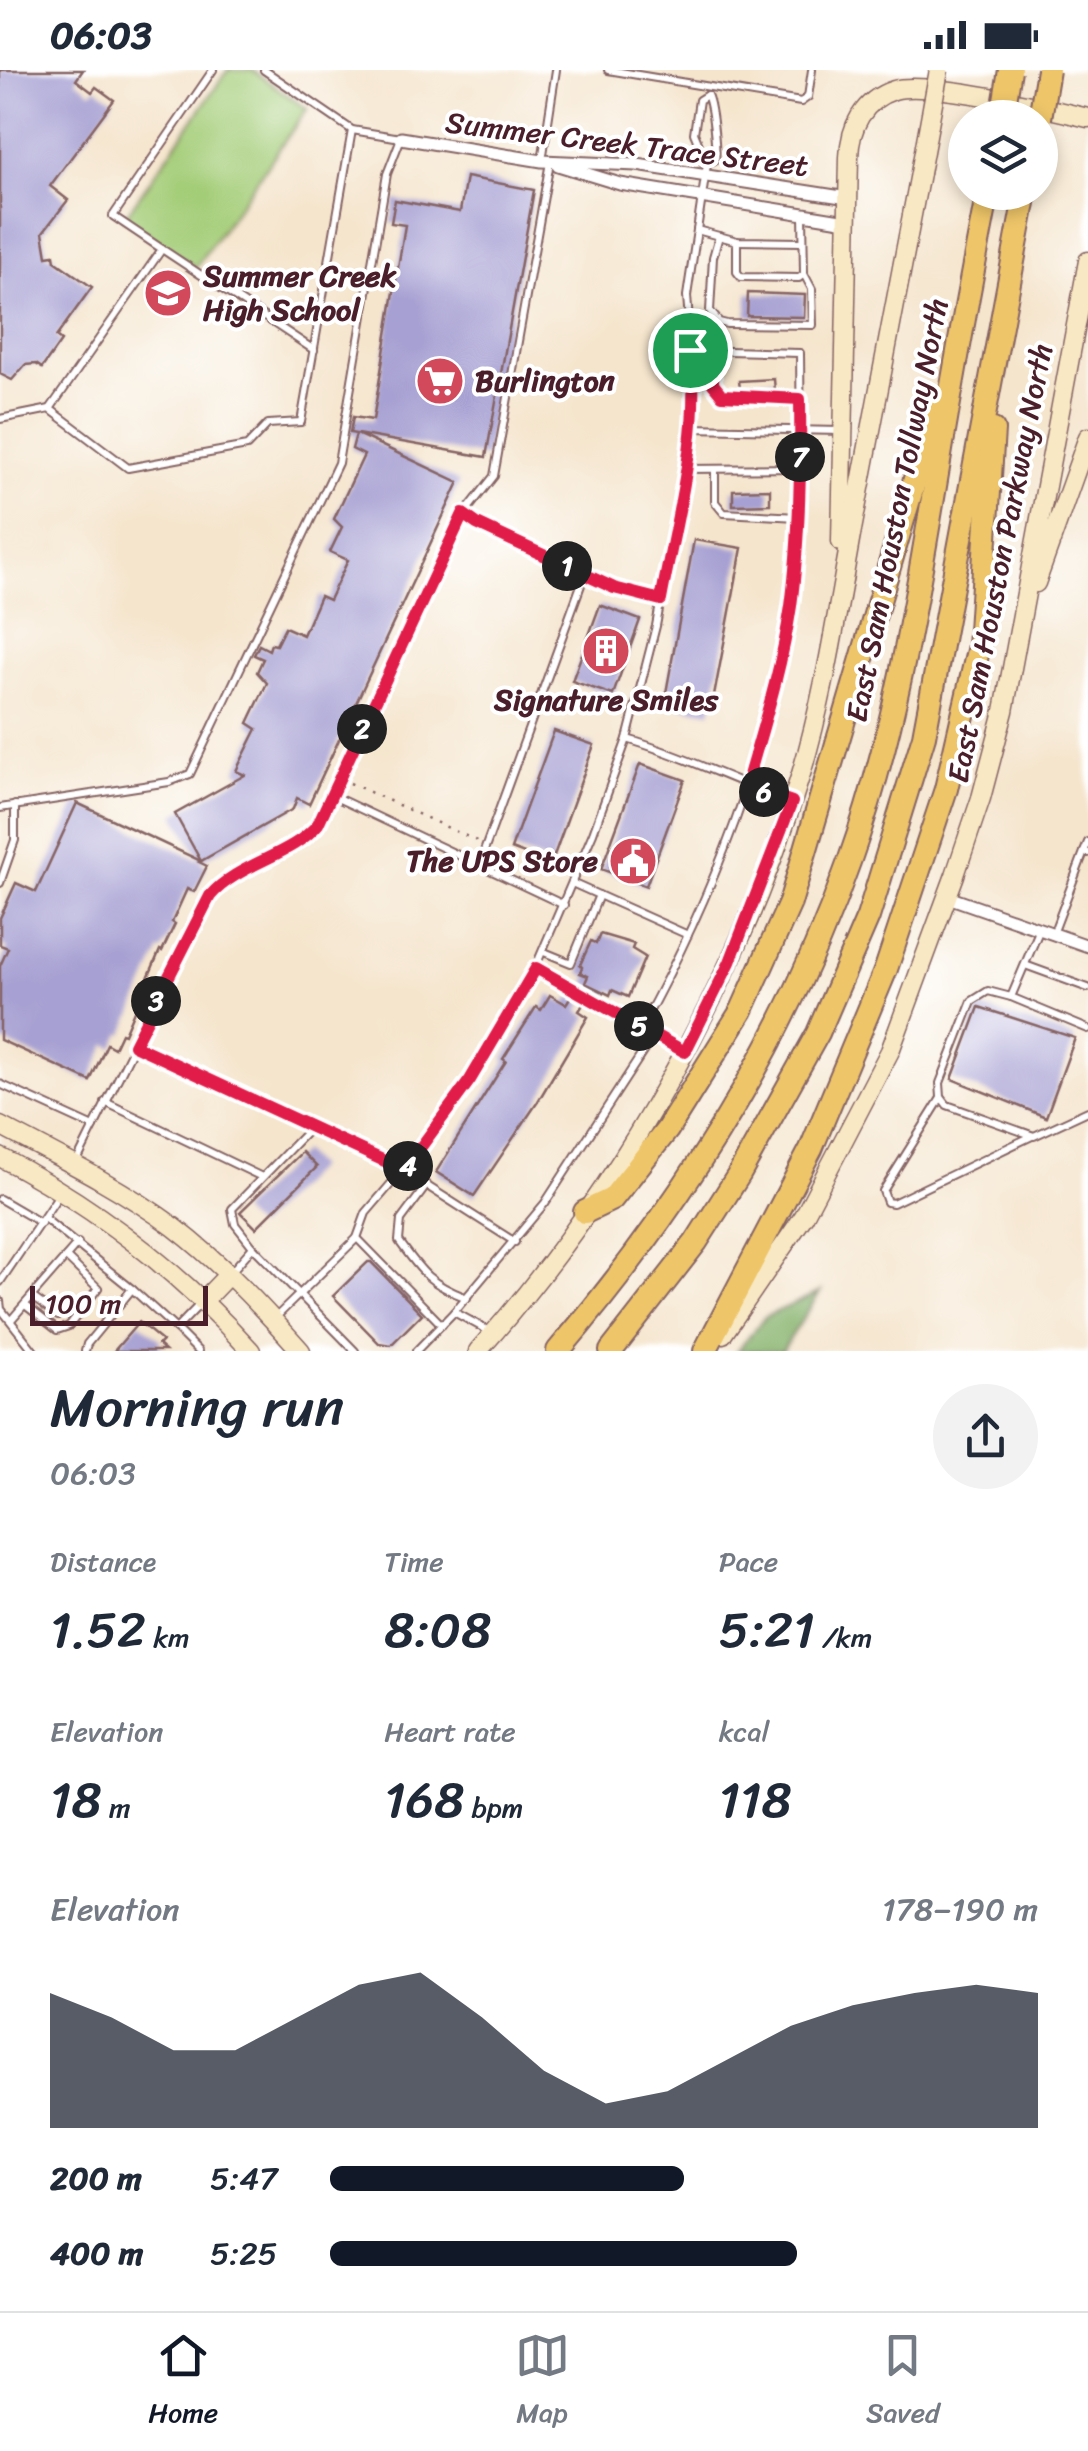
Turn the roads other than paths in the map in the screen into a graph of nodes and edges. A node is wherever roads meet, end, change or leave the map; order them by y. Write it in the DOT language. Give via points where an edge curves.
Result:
graph roads {
  1 [pos="214,70"];
  2 [pos="264,70"];
  3 [pos="556,70"];
  4 [pos="608,70"];
  5 [pos="812,70"];
  6 [pos="939,70"];
  7 [pos="1010,70"];
  8 [pos="1048,70"];
  9 [pos="709,86"];
  10 [pos="707,95"];
  11 [pos="1005,100"];
  12 [pos="1043,100"];
  13 [pos="1088,118"];
  14 [pos="352,130"];
  15 [pos="401,138"];
  16 [pos="546,162"];
  17 [pos="706,171"];
  18 [pos="702,198"];
  19 [pos="848,198"];
  20 [pos="984,210"];
  21 [pos="1022,210"];
  22 [pos="804,214"];
  23 [pos="847,220"];
  24 [pos="697,230"];
  25 [pos="719,236"];
  26 [pos="737,241"];
  27 [pos="802,242"];
  28 [pos="162,249"];
  29 [pos="1088,261"];
  30 [pos="804,274"];
  31 [pos="962,321"];
  32 [pos="1000,322"];
  33 [pos="314,350"];
  34 [pos="690,350"];
  35 [pos="713,351"];
  36 [pos="800,399"];
  37 [pos="50,409"];
  38 [pos="0,419"];
  39 [pos="691,428"];
  40 [pos="800,430"];
  41 [pos="844,431"];
  42 [pos="1088,437"];
  43 [pos="800,468"];
  44 [pos="684,469"];
  45 [pos="715,470"];
  46 [pos="463,514"];
  47 [pos="798,517"];
  48 [pos="585,574"];
  49 [pos="840,594"];
  50 [pos="661,600"];
  51 [pos="1017,635"];
  52 [pos="627,738"];
  53 [pos="746,786"];
  54 [pos="331,795"];
  55 [pos="792,802"];
  56 [pos="14,806"];
  57 [pos="0,808"];
  58 [pos="1088,842"];
  59 [pos="1086,852"];
  60 [pos="479,865"];
  61 [pos="0,883"];
  62 [pos="574,884"];
  63 [pos="599,896"];
  64 [pos="948,897"];
  65 [pos="564,906"];
  66 [pos="1040,929"];
  67 [pos="688,934"];
  68 [pos="1053,934"];
  69 [pos="1088,946"];
  70 [pos="544,952"];
  71 [pos="1025,965"];
  72 [pos="536,968"];
  73 [pos="1088,988"];
  74 [pos="1011,997"];
  75 [pos="641,1027"];
  76 [pos="1088,1029"];
  77 [pos="654,1035"];
  78 [pos="134,1045"];
  79 [pos="685,1052"];
  80 [pos="0,1084"];
  81 [pos="941,1097"];
  82 [pos="106,1102"];
  83 [pos="1088,1102"];
  84 [pos="1086,1112"];
  85 [pos="0,1126"];
  86 [pos="311,1126"];
  87 [pos="94,1127"];
  88 [pos="1034,1136"];
  89 [pos="0,1156"];
  90 [pos="74,1166"];
  91 [pos="404,1170"];
  92 [pos="262,1177"];
  93 [pos="427,1185"];
  94 [pos="61,1192"];
  95 [pos="0,1199"];
  96 [pos="586,1212"];
  97 [pos="42,1221"];
  98 [pos="357,1238"];
  99 [pos="514,1242"];
  100 [pos="78,1243"];
  101 [pos="253,1247"];
  102 [pos="66,1257"];
  103 [pos="229,1274"];
  104 [pos="0,1282"];
  105 [pos="132,1289"];
  106 [pos="300,1295"];
  107 [pos="32,1297"];
  108 [pos="467,1298"];
  109 [pos="0,1301"];
  110 [pos="90,1301"];
  111 [pos="203,1301"];
  112 [pos="26,1304"];
  113 [pos="454,1312"];
  114 [pos="10,1320"];
  115 [pos="273,1320"];
  116 [pos="442,1324"];
  117 [pos="176,1329"];
  118 [pos="494,1334"];
  119 [pos="244,1349"];
  120 [pos="34,1351"];
  121 [pos="86,1351"];
  122 [pos="198,1351"];
  123 [pos="301,1351"];
  124 [pos="355,1351"];
  125 [pos="416,1351"];
  126 [pos="478,1351"];
  127 [pos="558,1351"];
  128 [pos="611,1351"];
  129 [pos="708,1351"];
  1 -- 28 [label="lane" via="113,216"];
  2 -- 14 [label="lane"];
  3 -- 16 [label="lane"];
  4 -- 9 [label="lane"];
  5 -- 9 [label="lane" via="808,97 800,102"];
  6 -- 49 [label="main road, bridge"];
  7 -- 11 [label="highway, bridge"];
  8 -- 12 [label="highway, bridge"];
  9 -- 10 [label="lane"];
  10 -- 17 [label="lane" via="718,148"];
  10 -- 17 [label="lane" via="699,100 694,133"];
  13 -- 19 [label="main road" via="1033,104 893,90 869,105 852,130"];
  14 -- 15 [label="lane"];
  14 -- 33 [label="lane"];
  15 -- 16 [label="street, Summer Creek Trace Street"];
  15 -- 56 [label="lane" via="387,174 338,462 190,774"];
  16 -- 17 [label="street, Summer Creek Trace Street"];
  16 -- 18 [label="street" via="600,180"];
  16 -- 46 [label="lane" via="497,468"];
  17 -- 18 [label="lane"];
  17 -- 19 [label="street, Summer Creek Trace Street"];
  18 -- 22 [label="street"];
  18 -- 24 [label="lane"];
  19 -- 23 [label="main road"];
  20 -- 31 [label="highway, East Sam Houston Tollway North"];
  21 -- 32 [label="highway"];
  22 -- 23 [label="street"];
  22 -- 27 [label="lane"];
  23 -- 41 [label="main road"];
  24 -- 25 [label="lane"];
  24 -- 34 [label="lane" via="687,296"];
  25 -- 26 [label="lane"];
  25 -- 30 [label="lane" via="710,311 719,322 812,325 812,289"];
  26 -- 27 [label="lane"];
  26 -- 30 [label="lane" via="741,277"];
  27 -- 30 [label="lane"];
  28 -- 33 [label="lane"];
  28 -- 37 [label="lane"];
  29 -- 51 [label="main road, East Sam Houston Parkway North"];
  31 -- 96 [label="highway" via="790,902 742,1010 666,1130 612,1199"];
  31 -- 127 [label="highway, East Sam Houston Tollway North" via="900,682 852,856 764,1058 617,1282"];
  32 -- 128 [label="highway" via="924,736 868,917 818,1033 740,1173"];
  32 -- 129 [label="highway" via="979,646 946,790 886,970 811,1149"];
  33 -- 37 [label="lane" via="301,422 268,424 247,446 128,468"];
  34 -- 35 [label="lane"];
  34 -- 39 [label="lane"];
  35 -- 36 [label="lane" via="713,384 722,395"];
  35 -- 36 [label="lane" via="800,353"];
  36 -- 40 [label="lane"];
  37 -- 38 [label="lane"];
  39 -- 40 [label="lane"];
  39 -- 44 [label="lane"];
  40 -- 41 [label="lane"];
  40 -- 43 [label="lane"];
  41 -- 49 [label="main road"];
  42 -- 51 [label="main road"];
  43 -- 45 [label="lane"];
  43 -- 47 [label="lane"];
  44 -- 45 [label="lane"];
  44 -- 50 [label="lane"];
  45 -- 47 [label="lane" via="715,502 724,513"];
  46 -- 48 [label="lane"];
  46 -- 54 [label="lane"];
  47 -- 53 [label="lane" via="786,634"];
  48 -- 50 [label="lane"];
  48 -- 60 [label="lane"];
  49 -- 55 [label="main road"];
  50 -- 52 [label="lane"];
  51 -- 64 [label="main road, East Sam Houston Parkway North" via="981,798"];
  52 -- 53 [label="lane"];
  52 -- 62 [label="lane"];
  53 -- 55 [label="lane"];
  53 -- 67 [label="lane"];
  54 -- 60 [label="lane"];
  54 -- 78 [label="lane" via="308,834 227,879 210,896"];
  55 -- 79 [label="main road" via="730,962"];
  56 -- 57 [label="lane"];
  56 -- 61 [label="lane" via="12,858"];
  58 -- 59 [label="lane"];
  59 -- 68 [label="lane"];
  60 -- 65 [label="lane"];
  62 -- 63 [label="lane"];
  62 -- 65 [label="lane"];
  63 -- 67 [label="lane"];
  63 -- 70 [label="lane" via="571,963"];
  64 -- 66 [label="street"];
  64 -- 129 [label="main road, East Sam Houston Parkway North" via="890,1051 813,1200"];
  65 -- 70 [label="lane"];
  66 -- 68 [label="street"];
  66 -- 71 [label="lane"];
  67 -- 75 [label="lane"];
  68 -- 69 [label="street"];
  70 -- 72 [label="lane"];
  71 -- 73 [label="lane"];
  71 -- 74 [label="lane"];
  72 -- 75 [label="lane"];
  72 -- 91 [label="lane" via="470,1080"];
  74 -- 76 [label="lane"];
  74 -- 81 [label="lane" via="988,991 972,1001 940,1083"];
  75 -- 77 [label="lane"];
  77 -- 79 [label="lane"];
  77 -- 99 [label="lane"];
  78 -- 82 [label="lane"];
  78 -- 86 [label="lane"];
  79 -- 96 [label="main road"];
  80 -- 87 [label="lane"];
  81 -- 88 [label="lane" via="947,1105"];
  81 -- 88 [label="lane" via="883,1191 888,1202"];
  82 -- 87 [label="lane"];
  82 -- 92 [label="lane"];
  83 -- 84 [label="lane"];
  84 -- 88 [label="lane"];
  85 -- 90 [label="main road"];
  86 -- 91 [label="lane"];
  86 -- 92 [label="lane"];
  87 -- 90 [label="lane"];
  89 -- 94 [label="main road"];
  90 -- 94 [label="main road"];
  90 -- 103 [label="main road" via="142,1204"];
  91 -- 93 [label="lane"];
  91 -- 98 [label="lane" via="366,1213"];
  92 -- 101 [label="lane" via="232,1212"];
  93 -- 99 [label="lane"];
  93 -- 108 [label="lane" via="401,1220 399,1241 442,1289"];
  94 -- 97 [label="lane"];
  94 -- 111 [label="main road"];
  95 -- 97 [label="lane"];
  96 -- 118 [label="main road"];
  97 -- 100 [label="lane"];
  97 -- 104 [label="lane"];
  98 -- 106 [label="lane"];
  98 -- 116 [label="lane"];
  99 -- 108 [label="lane"];
  100 -- 102 [label="lane"];
  100 -- 105 [label="lane"];
  101 -- 103 [label="lane"];
  101 -- 106 [label="lane"];
  102 -- 107 [label="lane"];
  102 -- 110 [label="lane" via="97,1285"];
  103 -- 111 [label="main road"];
  103 -- 115 [label="main road"];
  105 -- 117 [label="lane"];
  105 -- 121 [label="lane"];
  106 -- 115 [label="lane"];
  106 -- 124 [label="lane"];
  107 -- 110 [label="lane" via="58,1316"];
  107 -- 112 [label="lane"];
  108 -- 113 [label="lane"];
  109 -- 114 [label="lane"];
  110 -- 112 [label="lane" via="57,1330"];
  111 -- 117 [label="lane"];
  111 -- 119 [label="main road"];
  112 -- 114 [label="lane"];
  113 -- 116 [label="lane"];
  113 -- 118 [label="lane"];
  114 -- 120 [label="lane"];
  115 -- 123 [label="main road"];
  116 -- 125 [label="lane"];
  117 -- 122 [label="lane"];
  118 -- 126 [label="main road"];
}
